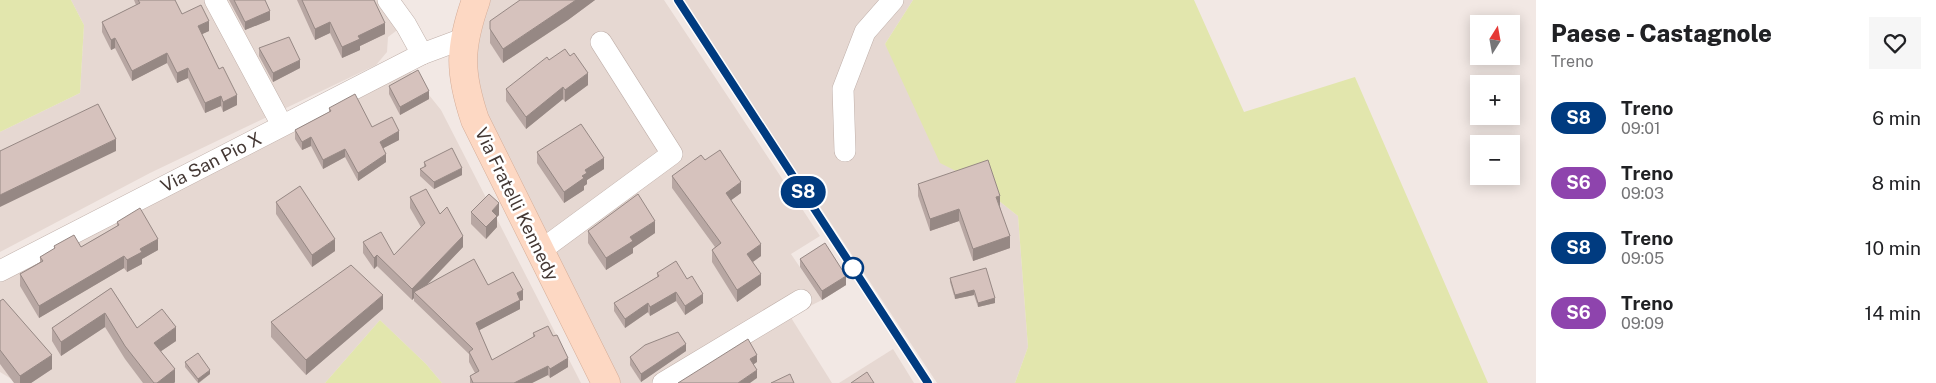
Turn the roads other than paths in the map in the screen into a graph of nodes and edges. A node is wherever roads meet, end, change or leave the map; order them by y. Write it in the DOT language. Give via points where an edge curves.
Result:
graph roads {
  1 [pos="215,0"];
  2 [pos="388,0"];
  3 [pos="893,0"];
  4 [pos="470,18"];
  5 [pos="601,42"];
  6 [pos="422,54"];
  7 [pos="282,125"];
  8 [pos="845,151"];
  9 [pos="540,251"];
  10 [pos="0,271"];
  11 [pos="801,300"];
  12 [pos="606,383"];
  13 [pos="663,383"];
  1 -- 7 [label="street"];
  2 -- 6 [label="street"];
  3 -- 8 [label="street" via="865,32 843,89"];
  4 -- 6 [label="street, Via San Pio X"];
  4 -- 9 [label="street, Via Fratelli Kennedy" via="462,73 475,120"];
  5 -- 9 [label="street" via="672,154"];
  6 -- 7 [label="street, Via San Pio X"];
  7 -- 10 [label="street, Via San Pio X"];
  9 -- 12 [label="street, Via Fratelli Kennedy"];
  11 -- 13 [label="street"];
}
